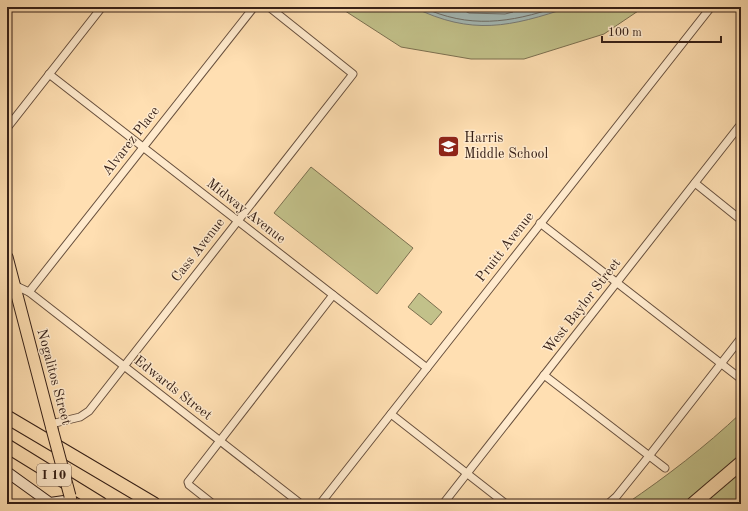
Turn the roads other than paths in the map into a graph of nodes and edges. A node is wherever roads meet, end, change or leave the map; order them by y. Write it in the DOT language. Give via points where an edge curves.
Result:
graph roads {
  1 [pos="102,7"];
  2 [pos="254,7"];
  3 [pos="269,7"];
  4 [pos="711,7"];
  5 [pos="49,74"];
  6 [pos="741,124"];
  7 [pos="7,128"];
  8 [pos="143,147"];
  9 [pos="695,183"];
  10 [pos="741,220"];
  11 [pos="238,221"];
  12 [pos="540,223"];
  13 [pos="7,257"];
  14 [pos="617,282"];
  15 [pos="11,286"];
  16 [pos="29,292"];
  17 [pos="332,295"];
  18 [pos="741,338"];
  19 [pos="721,364"];
  20 [pos="124,367"];
  21 [pos="427,368"];
  22 [pos="544,375"];
  23 [pos="741,380"];
  24 [pos="391,414"];
  25 [pos="7,417"];
  26 [pos="51,426"];
  27 [pos="219,441"];
  28 [pos="7,446"];
  29 [pos="649,456"];
  30 [pos="741,463"];
  31 [pos="665,468"];
  32 [pos="7,472"];
  33 [pos="467,474"];
  34 [pos="43,500"];
  35 [pos="71,500"];
  36 [pos="697,501"];
  37 [pos="101,504"];
  38 [pos="154,504"];
  39 [pos="214,504"];
  40 [pos="301,504"];
  41 [pos="320,504"];
  42 [pos="443,504"];
  43 [pos="506,504"];
  44 [pos="608,504"];
  1 -- 5 [label="street"];
  2 -- 8 [label="street, Alvarez Place"];
  3 -- 11 [label="street, Cass Avenue" via="353,74"];
  4 -- 12 [label="street, Pruitt Avenue"];
  5 -- 7 [label="street"];
  5 -- 8 [label="street, Midway Avenue"];
  6 -- 9 [label="street, West Baylor Street"];
  8 -- 11 [label="street, Midway Avenue"];
  8 -- 16 [label="street, Alvarez Place"];
  9 -- 10 [label="street"];
  9 -- 14 [label="street, West Baylor Street"];
  11 -- 17 [label="street, Midway Avenue"];
  11 -- 20 [label="street, Cass Avenue"];
  12 -- 14 [label="street"];
  12 -- 21 [label="street, Pruitt Avenue"];
  13 -- 15 [label="main road, Nogalitos Street"];
  14 -- 19 [label="street"];
  14 -- 22 [label="street, West Baylor Street"];
  15 -- 16 [label="street, Edwards Street"];
  15 -- 26 [label="main road, Nogalitos Street"];
  16 -- 20 [label="street, Edwards Street"];
  17 -- 21 [label="street, Midway Avenue"];
  17 -- 27 [label="street"];
  18 -- 19 [label="street"];
  19 -- 23 [label="street"];
  19 -- 29 [label="street"];
  20 -- 26 [label="street, Cass Avenue" via="89,411 80,417"];
  20 -- 27 [label="street, Edwards Street"];
  21 -- 24 [label="street, Pruitt Avenue"];
  22 -- 29 [label="street"];
  22 -- 33 [label="street, West Baylor Street"];
  24 -- 33 [label="street"];
  24 -- 41 [label="street, Pruitt Avenue"];
  25 -- 38 [label="highway, I 10"];
  26 -- 35 [label="main road, Nogalitos Street, bridge"];
  27 -- 39 [label="street" via="188,482"];
  27 -- 40 [label="street, Edwards Street"];
  28 -- 37 [label="highway, I 10"];
  29 -- 31 [label="street"];
  29 -- 44 [label="street"];
  30 -- 36 [label="highway"];
  32 -- 34 [label="main road"];
  33 -- 42 [label="street, West Baylor Street"];
  33 -- 43 [label="street"];
  34 -- 35 [label="main road"];
}
